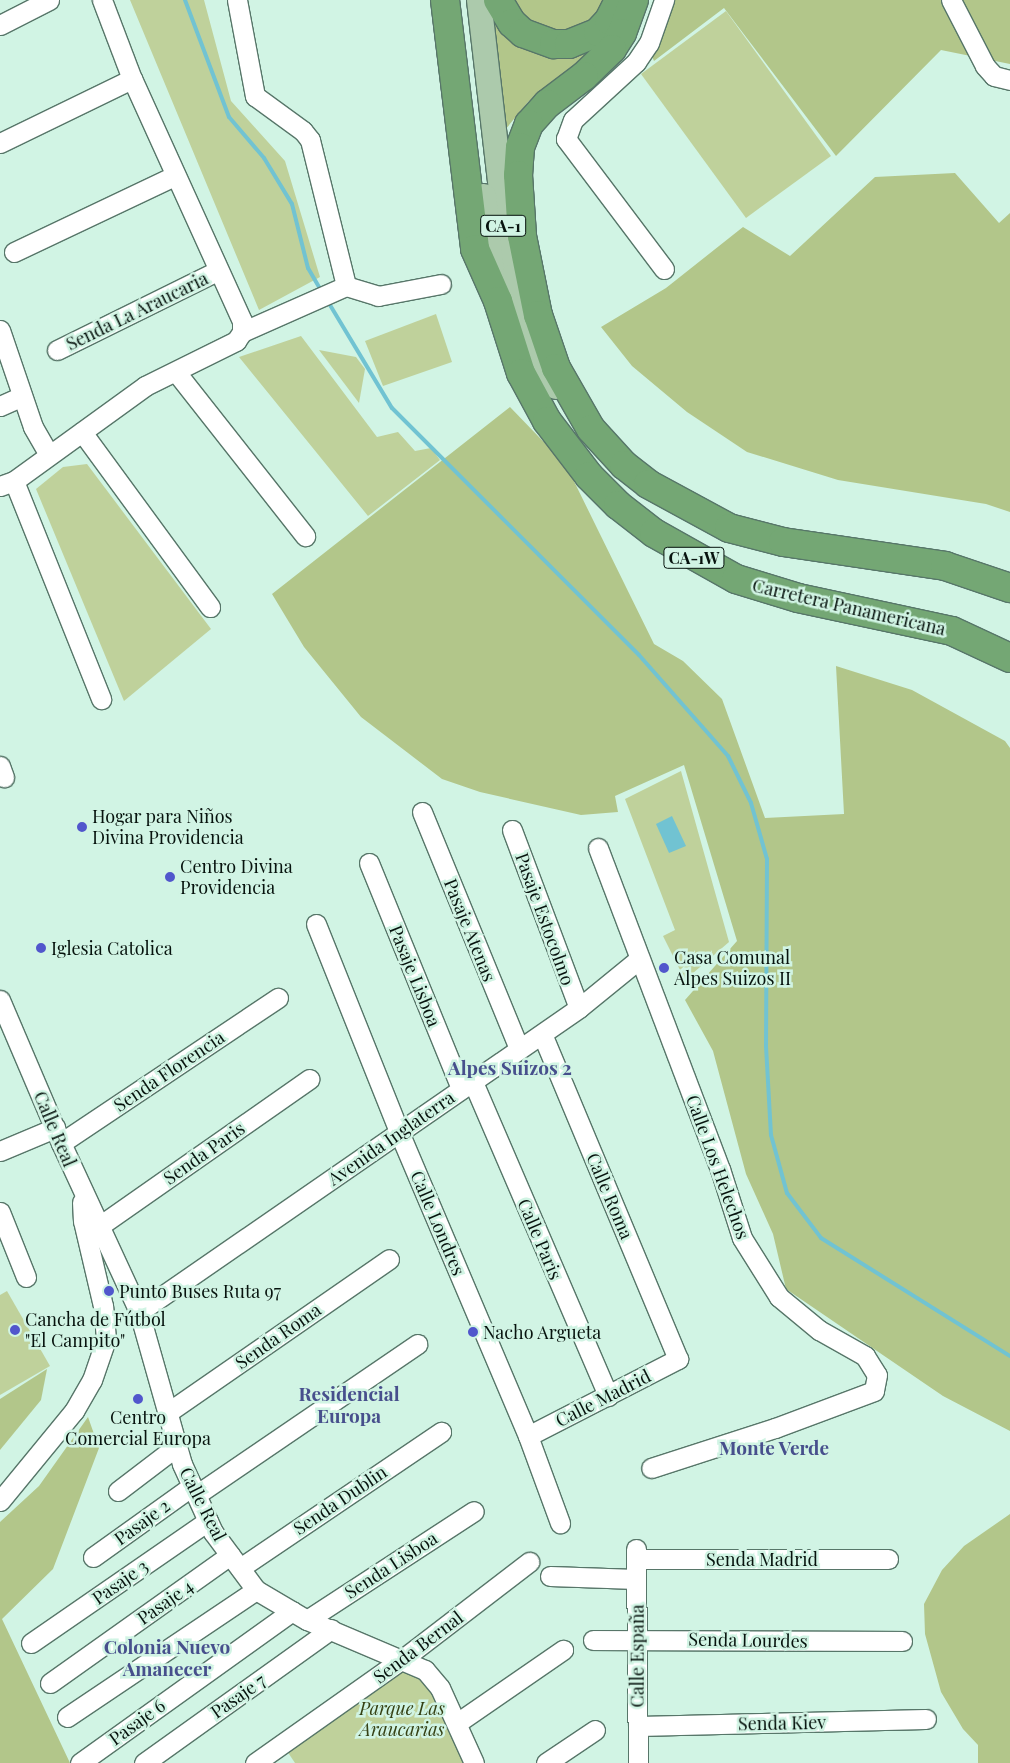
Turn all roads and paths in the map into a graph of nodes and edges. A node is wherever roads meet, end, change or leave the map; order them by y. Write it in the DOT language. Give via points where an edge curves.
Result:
graph roads {
  1 [pos="49,0"];
  2 [pos="102,0"];
  3 [pos="237,0"];
  4 [pos="445,0"];
  5 [pos="463,0"];
  6 [pos="479,0"];
  7 [pos="498,0"];
  8 [pos="619,0"];
  9 [pos="634,0"];
  10 [pos="664,0"];
  11 [pos="951,0"];
  12 [pos="0,25"];
  13 [pos="132,79"];
  14 [pos="1010,80"];
  15 [pos="0,143"];
  16 [pos="174,176"];
  17 [pos="14,252"];
  18 [pos="664,269"];
  19 [pos="217,271"];
  20 [pos="441,284"];
  21 [pos="346,286"];
  22 [pos="498,301"];
  23 [pos="0,330"];
  24 [pos="242,332"];
  25 [pos="57,350"];
  26 [pos="176,372"];
  27 [pos="22,396"];
  28 [pos="0,406"];
  29 [pos="591,429"];
  30 [pos="82,432"];
  31 [pos="49,455"];
  32 [pos="7,484"];
  33 [pos="305,536"];
  34 [pos="1010,588"];
  35 [pos="210,607"];
  36 [pos="1010,658"];
  37 [pos="101,699"];
  38 [pos="422,812"];
  39 [pos="512,830"];
  40 [pos="598,848"];
  41 [pos="369,863"];
  42 [pos="316,924"];
  43 [pos="639,959"];
  44 [pos="278,998"];
  45 [pos="0,1000"];
  46 [pos="579,1008"];
  47 [pos="542,1034"];
  48 [pos="519,1049"];
  49 [pos="309,1078"];
  50 [pos="467,1085"];
  51 [pos="399,1132"];
  52 [pos="58,1136"];
  53 [pos="0,1151"];
  54 [pos="81,1188"];
  55 [pos="0,1212"];
  56 [pos="98,1227"];
  57 [pos="389,1260"];
  58 [pos="26,1276"];
  59 [pos="139,1312"];
  60 [pos="417,1344"];
  61 [pos="678,1359"];
  62 [pos="608,1396"];
  63 [pos="167,1413"];
  64 [pos="441,1432"];
  65 [pos="528,1436"];
  66 [pos="177,1446"];
  67 [pos="651,1468"];
  68 [pos="118,1491"];
  69 [pos="194,1491"];
  70 [pos="0,1501"];
  71 [pos="474,1511"];
  72 [pos="208,1521"];
  73 [pos="560,1523"];
  74 [pos="636,1554"];
  75 [pos="93,1557"];
  76 [pos="888,1559"];
  77 [pos="235,1562"];
  78 [pos="529,1562"];
  79 [pos="550,1576"];
  80 [pos="636,1579"];
  81 [pos="256,1590"];
  82 [pos="299,1615"];
  83 [pos="332,1629"];
  84 [pos="637,1639"];
  85 [pos="593,1640"];
  86 [pos="902,1641"];
  87 [pos="31,1643"];
  88 [pos="563,1650"];
  89 [pos="404,1658"];
  90 [pos="50,1683"];
  91 [pos="67,1717"];
  92 [pos="926,1719"];
  93 [pos="457,1723"];
  94 [pos="638,1726"];
  95 [pos="595,1730"];
  96 [pos="80,1763"];
  97 [pos="144,1763"];
  98 [pos="255,1763"];
  99 [pos="474,1763"];
  100 [pos="546,1763"];
  101 [pos="638,1763"];
  1 -- 12 [label="street"];
  2 -- 13 [label="street"];
  3 -- 21 [label="street" via="255,96 303,131 310,140"];
  4 -- 22 [label="highway" via="475,249"];
  5 -- 22 [label="main road, Carretera Panamericana / CA-1" via="490,267"];
  6 -- 29 [label="main road, CA-1" via="504,229 517,304 541,365"];
  7 -- 8 [label="highway" via="522,33 554,44 569,44 598,32 609,20"];
  9 -- 29 [label="highway" via="622,33 612,49 528,124 520,148 518,175 522,236 538,315 556,368"];
  10 -- 18 [label="street" via="649,43 636,62 573,120 566,139"];
  11 -- 14 [label="street" via="985,66 994,76"];
  13 -- 15 [label="street"];
  13 -- 16 [label="street"];
  16 -- 17 [label="street"];
  16 -- 19 [label="street"];
  19 -- 24 [label="street" via="242,321"];
  19 -- 25 [label="street, Senda La Araucaria"];
  20 -- 21 [label="street" via="378,296"];
  21 -- 24 [label="street"];
  22 -- 36 [label="highway, Carretera Panamericana / CA-1W" via="521,373 563,444 611,499 654,533 714,569 761,588 931,625 982,642"];
  23 -- 27 [label="street"];
  24 -- 26 [label="street" via="236,341"];
  26 -- 30 [label="street" via="145,386"];
  26 -- 33 [label="street"];
  27 -- 28 [label="street"];
  27 -- 31 [label="street" via="33,427"];
  29 -- 34 [label="highway, CA-1W" via="624,465 648,484 729,528 783,542 945,566"];
  30 -- 31 [label="street"];
  30 -- 35 [label="street"];
  31 -- 32 [label="street"];
  32 -- 37 [label="street"];
  38 -- 48 [label="street, Pasaje Atenas"];
  39 -- 46 [label="street, Pasaje Estocolmo"];
  40 -- 43 [label="street"];
  41 -- 50 [label="street, Pasaje Lisboa"];
  42 -- 51 [label="street, Calle Londres"];
  43 -- 46 [label="street, Avenida Inglaterra"];
  43 -- 67 [label="street, Calle Los Helechos" via="720,1169 742,1238 779,1297 818,1330 865,1356 877,1375 874,1391 775,1428"];
  44 -- 52 [label="street, Senda Florencia"];
  45 -- 52 [label="street, Calle Real"];
  46 -- 47 [label="street, Avenida Inglaterra"];
  47 -- 48 [label="street, Avenida Inglaterra"];
  47 -- 61 [label="street, Calle Roma"];
  48 -- 50 [label="street, Avenida Inglaterra"];
  49 -- 56 [label="street, Senda Paris"];
  50 -- 51 [label="street, Avenida Inglaterra"];
  50 -- 62 [label="street, Calle Paris"];
  51 -- 59 [label="street, Avenida Inglaterra"];
  51 -- 65 [label="street, Calle Londres"];
  52 -- 53 [label="street, Senda Florencia"];
  52 -- 54 [label="street, Calle Real"];
  54 -- 56 [label="street, Calle Real"];
  54 -- 70 [label="street" via="83,1221 103,1306 106,1339 92,1380 74,1411"];
  55 -- 58 [label="street"];
  56 -- 59 [label="street, Calle Real"];
  57 -- 63 [label="street, Senda Roma"];
  59 -- 63 [label="street, Calle Real"];
  60 -- 69 [label="street, Pasaje 2"];
  61 -- 62 [label="street, Calle Madrid"];
  62 -- 65 [label="street, Calle Madrid"];
  63 -- 66 [label="street, Calle Real"];
  64 -- 77 [label="street, Senda Dublin"];
  65 -- 73 [label="street, Calle Londres"];
  66 -- 68 [label="street"];
  66 -- 69 [label="street, Calle Real"];
  69 -- 72 [label="street, Calle Real"];
  69 -- 75 [label="street, Pasaje 2"];
  71 -- 82 [label="street, Senda Lisboa"];
  72 -- 77 [label="street, Calle Real"];
  72 -- 87 [label="street, Pasaje 3"];
  74 -- 76 [label="street, Senda Madrid"];
  74 -- 80 [label="street, Calle España"];
  77 -- 81 [label="street, Calle Real"];
  77 -- 90 [label="street, Pasaje 4"];
  78 -- 89 [label="street, Senda Bernal"];
  79 -- 80 [label="street"];
  80 -- 84 [label="street, Calle España"];
  81 -- 82 [label="street, Calle Real"];
  81 -- 91 [label="street"];
  82 -- 83 [label="street, Calle Real"];
  82 -- 96 [label="street, Pasaje 6"];
  83 -- 89 [label="street, Calle Real"];
  83 -- 97 [label="street, Pasaje 7"];
  84 -- 85 [label="street, Senda Lourdes"];
  84 -- 86 [label="street, Senda Lourdes"];
  84 -- 94 [label="street, Calle España"];
  88 -- 93 [label="street"];
  89 -- 93 [label="street, Calle Real" via="425,1670 440,1688"];
  89 -- 98 [label="street, Senda Bernal"];
  92 -- 94 [label="street, Senda Kiev"];
  93 -- 99 [label="street, Calle Real"];
  94 -- 101 [label="street, Calle España"];
  95 -- 100 [label="street"];
}
